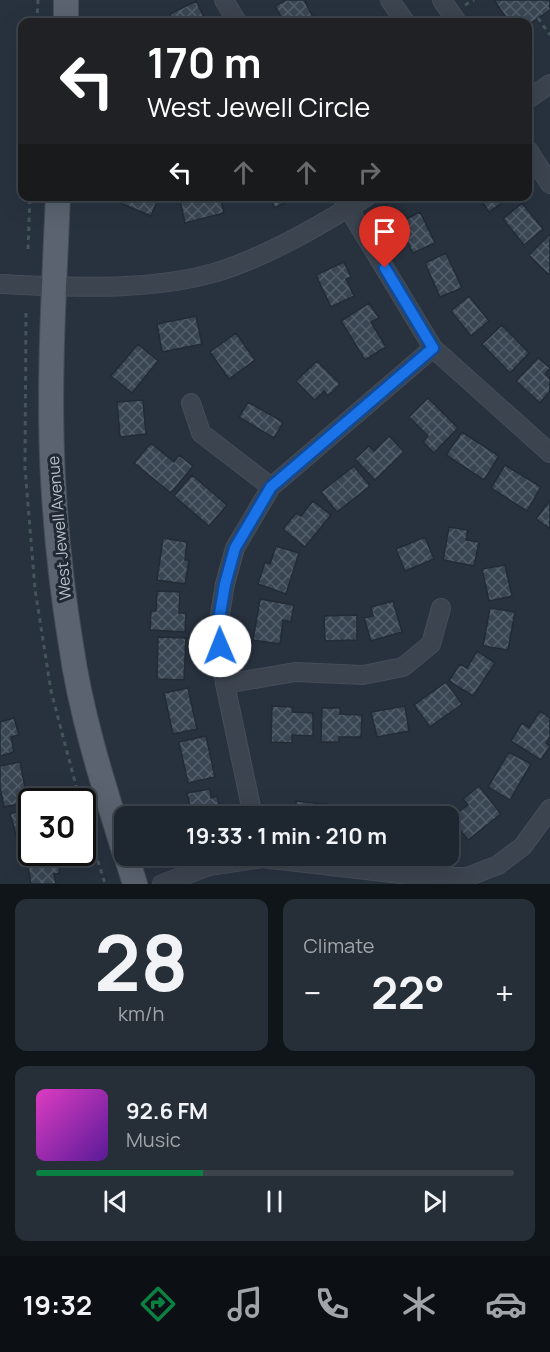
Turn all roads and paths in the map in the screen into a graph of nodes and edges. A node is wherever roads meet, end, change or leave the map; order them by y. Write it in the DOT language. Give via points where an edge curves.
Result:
graph roads {
  1 [pos="38,0"];
  2 [pos="66,0"];
  3 [pos="224,0"];
  4 [pos="390,0"];
  5 [pos="442,0"];
  6 [pos="474,0"];
  7 [pos="465,5"];
  8 [pos="37,18"];
  9 [pos="66,18"];
  10 [pos="235,18"];
  11 [pos="402,18"];
  12 [pos="454,18"];
  13 [pos="538,18"];
  14 [pos="550,35"];
  15 [pos="550,84"];
  16 [pos="532,96"];
  17 [pos="532,156"];
  18 [pos="550,184"];
  19 [pos="30,201"];
  20 [pos="58,201"];
  21 [pos="345,202"];
  22 [pos="28,249"];
  23 [pos="0,285"];
  24 [pos="54,287"];
  25 [pos="433,348"];
  26 [pos="191,403"];
  27 [pos="550,453"];
  28 [pos="271,487"];
  29 [pos="441,608"];
  30 [pos="225,684"];
  31 [pos="251,806"];
  32 [pos="550,809"];
  33 [pos="114,816"];
  34 [pos="96,855"];
  35 [pos="129,866"];
  36 [pos="209,866"];
  37 [pos="340,866"];
  38 [pos="105,884"];
  39 [pos="135,884"];
  40 [pos="162,884"];
  1 -- 8 [label="path"];
  2 -- 9 [label="main road"];
  3 -- 10 [label="street"];
  4 -- 11 [label="street"];
  5 -- 12 [label="street"];
  6 -- 7 [label="path"];
  13 -- 14 [label="path"];
  15 -- 16 [label="street"];
  17 -- 18 [label="street"];
  19 -- 22 [label="path"];
  20 -- 24 [label="main road, West Jewell Avenue"];
  21 -- 24 [label="street" via="273,250 217,272 154,284"];
  21 -- 25 [label="street"];
  23 -- 24 [label="street"];
  24 -- 33 [label="main road, West Jewell Avenue" via="53,477 59,563 88,728"];
  25 -- 27 [label="street"];
  25 -- 28 [label="street"];
  26 -- 28 [label="street" via="201,432"];
  28 -- 30 [label="street" via="235,548 225,584 218,626"];
  29 -- 30 [label="street" via="431,644 403,667 363,675 295,672"];
  30 -- 31 [label="street"];
  32 -- 37 [label="street" via="523,846 498,865 467,877 426,877"];
  34 -- 38 [label="path"];
  35 -- 39 [label="main road, West Jewell Avenue"];
  36 -- 40 [label="street"];
}
